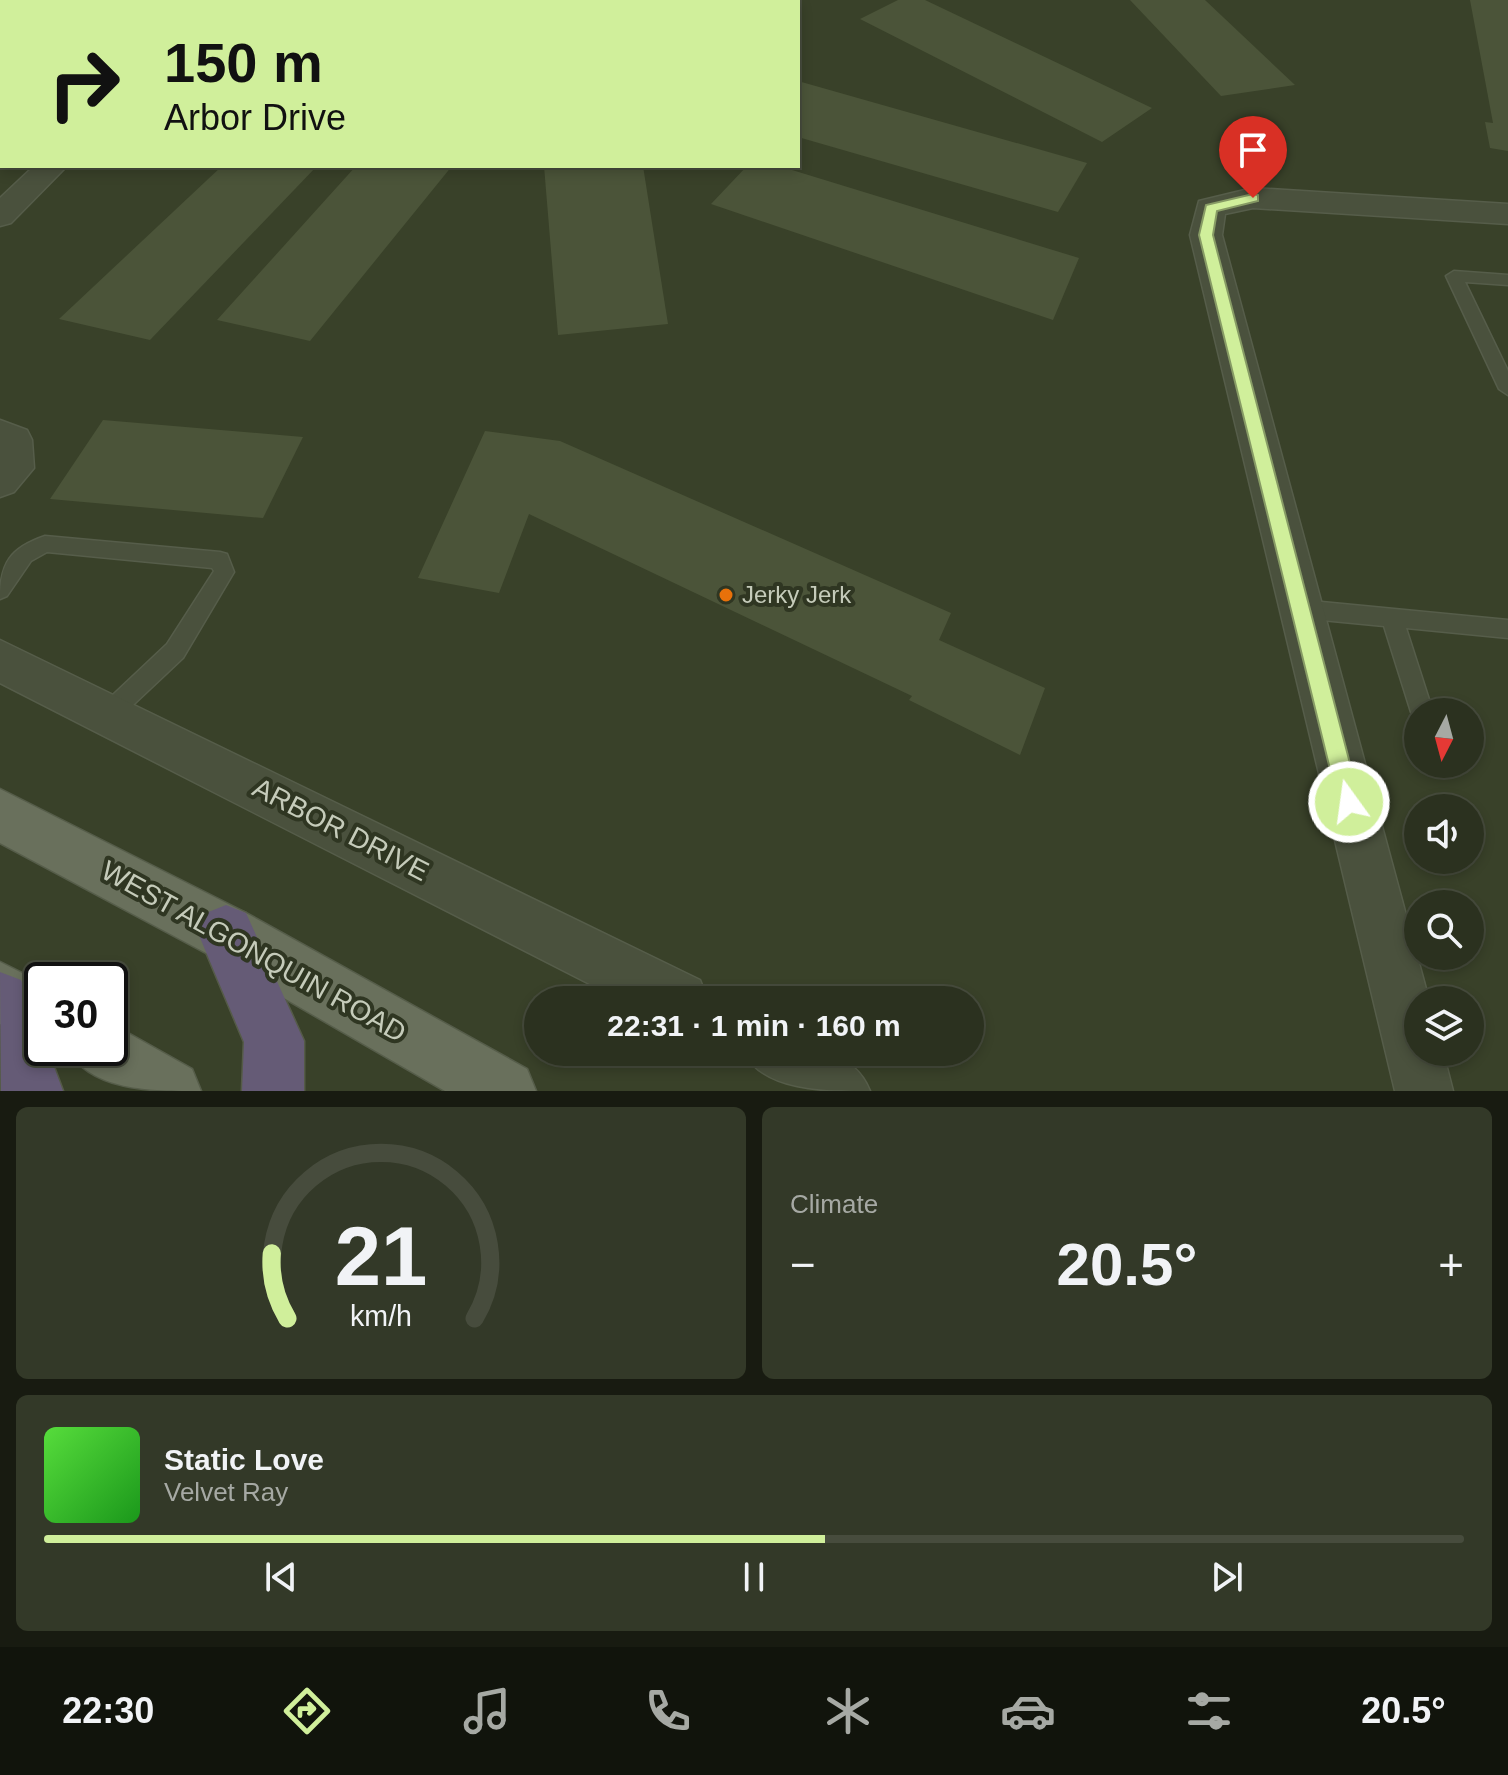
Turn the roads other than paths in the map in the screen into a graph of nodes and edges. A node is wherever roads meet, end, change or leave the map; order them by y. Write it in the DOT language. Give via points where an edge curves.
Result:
graph roads {
  1 [pos="50,168"];
  2 [pos="1508,214"];
  3 [pos="0,216"];
  4 [pos="1508,280"];
  5 [pos="1508,389"];
  6 [pos="0,435"];
  7 [pos="0,481"];
  8 [pos="0,590"];
  9 [pos="1301,609"];
  10 [pos="1392,618"];
  11 [pos="1508,629"];
  12 [pos="0,660"];
  13 [pos="1418,698"];
  14 [pos="108,714"];
  15 [pos="0,815"];
  16 [pos="226,933"];
  17 [pos="652,986"];
  18 [pos="0,991"];
  19 [pos="0,1001"];
  20 [pos="24,1005"];
  21 [pos="128,1066"];
  22 [pos="797,1066"];
  23 [pos="32,1091"];
  24 [pos="170,1091"];
  25 [pos="273,1091"];
  26 [pos="505,1091"];
  27 [pos="841,1091"];
  28 [pos="1424,1091"];
  1 -- 3 [label="street"];
  2 -- 9 [label="street" via="1253,198 1210,208 1206,235"];
  4 -- 5 [label="lane" via="1454,276"];
  6 -- 7 [label="street" via="13,440 14,468"];
  8 -- 14 [label="lane" via="24,555 45,544 220,560 224,572 175,651"];
  9 -- 10 [label="lane"];
  9 -- 28 [label="street"];
  10 -- 11 [label="lane"];
  10 -- 13 [label="lane"];
  12 -- 14 [label="street, ARBOR DRIVE"];
  14 -- 17 [label="street, ARBOR DRIVE"];
  15 -- 16 [label="main road, WEST ALGONQUIN ROAD"];
  16 -- 25 [label="highway" via="274,1041"];
  16 -- 26 [label="main road, WEST ALGONQUIN ROAD"];
  18 -- 20 [label="main road"];
  19 -- 23 [label="highway"];
  21 -- 24 [label="main road"];
  22 -- 27 [label="street"];
}
